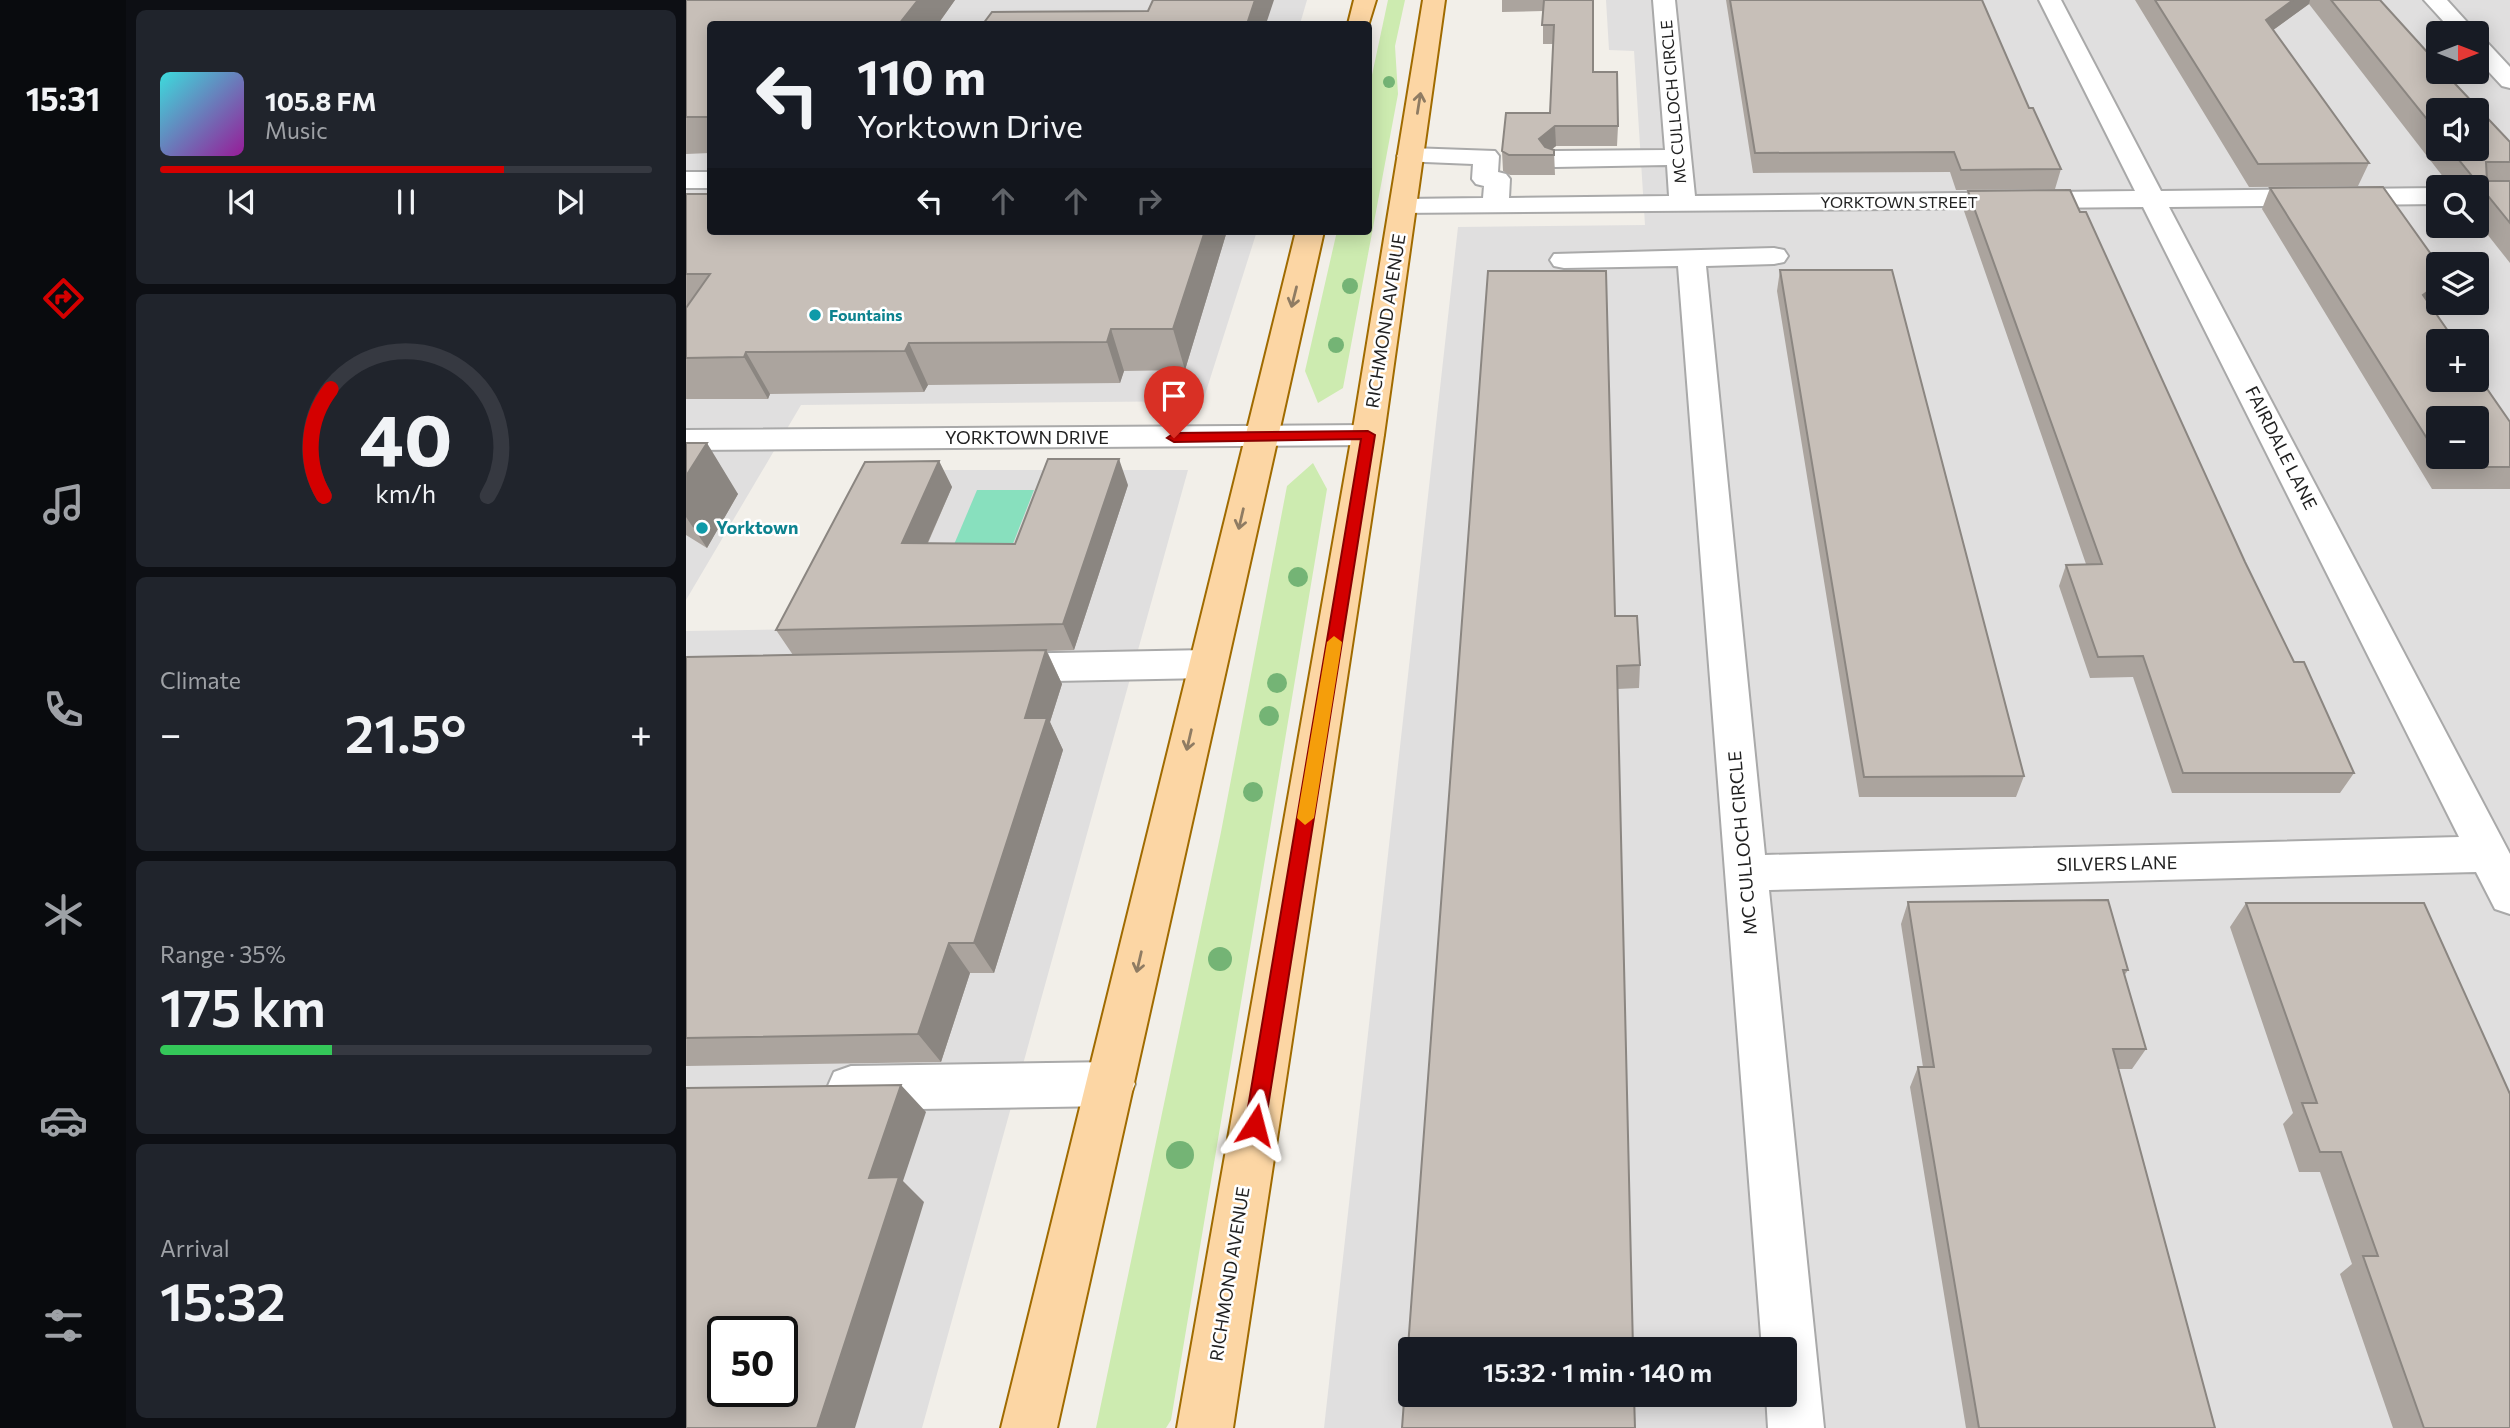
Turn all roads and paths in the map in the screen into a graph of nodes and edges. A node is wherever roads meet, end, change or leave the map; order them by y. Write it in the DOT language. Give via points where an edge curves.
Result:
graph roads {
  1 [pos="1365,0"];
  2 [pos="1434,0"];
  3 [pos="1664,0"];
  4 [pos="2050,0"];
  5 [pos="2435,0"];
  6 [pos="1360,21"];
  7 [pos="2455,21"];
  8 [pos="2489,58"];
  9 [pos="2510,81"];
  10 [pos="1410,156"];
  11 [pos="1679,157"];
  12 [pos="1496,166"];
  13 [pos="686,180"];
  14 [pos="707,180"];
  15 [pos="2426,196"];
  16 [pos="2154,200"];
  17 [pos="1683,204"];
  18 [pos="1496,206"];
  19 [pos="1403,207"];
  20 [pos="1309,235"];
  21 [pos="1774,256"];
  22 [pos="1691,258"];
  23 [pos="1564,260"];
  24 [pos="1368,435"];
  25 [pos="1260,436"];
  26 [pos="686,440"];
  27 [pos="1207,664"];
  28 [pos="962,669"];
  29 [pos="2488,854"];
  30 [pos="1745,873"];
  31 [pos="2510,896"];
  32 [pos="1111,1084"];
  33 [pos="809,1089"];
  34 [pos="1029,1428"];
  35 [pos="1205,1428"];
  36 [pos="1796,1428"];
  1 -- 6 [label="main road"];
  10 -- 2 [label="main road, RICHMOND AVENUE, one-way"];
  3 -- 11 [label="street, MC CULLOCH CIRCLE"];
  4 -- 16 [label="street, FAIRDALE LANE"];
  5 -- 7 [label="street"];
  8 -- 9 [label="street"];
  10 -- 12 [label="street" via="1486,156"];
  10 -- 19 [label="main road, RICHMOND AVENUE"];
  11 -- 12 [label="street" via="1561,158 1567,178 1532,179"];
  11 -- 17 [label="street, MC CULLOCH CIRCLE"];
  12 -- 18 [label="street"];
  13 -- 14 [label="street"];
  15 -- 16 [label="street, YORKTOWN STREET"];
  16 -- 17 [label="street, YORKTOWN STREET"];
  16 -- 29 [label="street, FAIRDALE LANE"];
  17 -- 18 [label="street, YORKTOWN STREET"];
  18 -- 19 [label="street, YORKTOWN STREET"];
  19 -- 24 [label="main road, RICHMOND AVENUE"];
  20 -- 25 [label="main road, one-way"];
  21 -- 22 [label="street"];
  22 -- 23 [label="street"];
  22 -- 30 [label="street, MC CULLOCH CIRCLE"];
  24 -- 25 [label="street, YORKTOWN DRIVE"];
  24 -- 35 [label="main road, RICHMOND AVENUE"];
  25 -- 26 [label="street, YORKTOWN DRIVE"];
  25 -- 27 [label="main road, one-way"];
  27 -- 28 [label="street"];
  27 -- 32 [label="main road, one-way"];
  29 -- 30 [label="street, SILVERS LANE"];
  29 -- 31 [label="street, FAIRDALE LANE"];
  30 -- 36 [label="street, MC CULLOCH CIRCLE"];
  32 -- 33 [label="street"];
  32 -- 34 [label="main road"];
}
